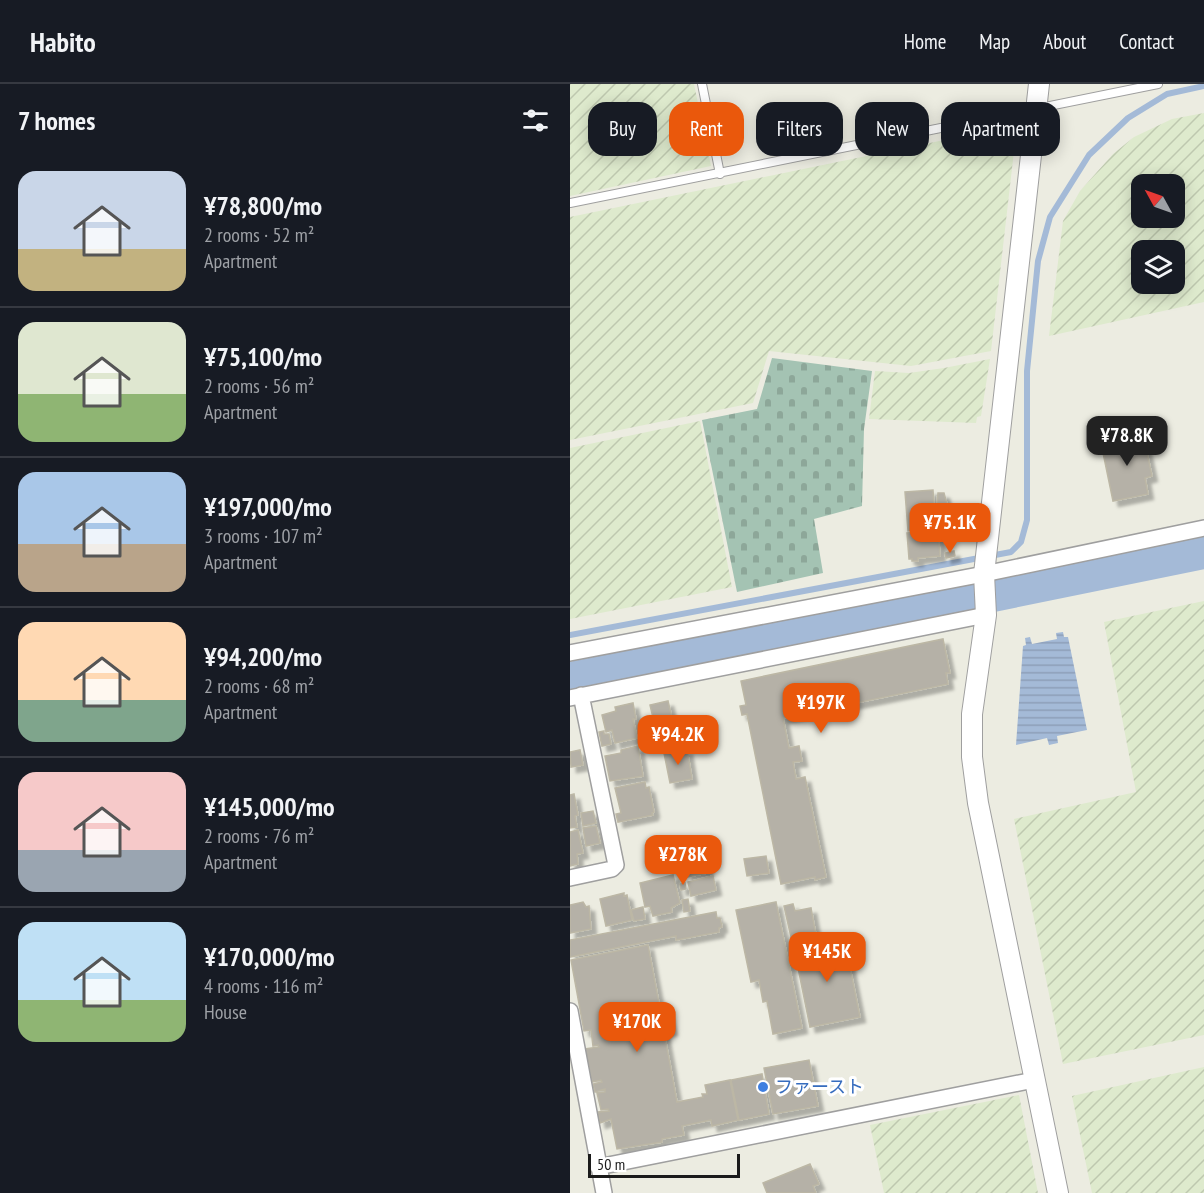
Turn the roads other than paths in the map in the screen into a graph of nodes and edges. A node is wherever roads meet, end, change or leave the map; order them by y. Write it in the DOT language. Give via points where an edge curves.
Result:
graph roads {
  1 [pos="702,84"];
  2 [pos="1039,84"];
  3 [pos="1158,84"];
  4 [pos="1037,102"];
  5 [pos="1060,105"];
  6 [pos="941,129"];
  7 [pos="1031,156"];
  8 [pos="720,174"];
  9 [pos="570,203"];
  10 [pos="1204,528"];
  11 [pos="985,573"];
  12 [pos="986,615"];
  13 [pos="570,653"];
  14 [pos="576,697"];
  15 [pos="570,878"];
  16 [pos="570,1011"];
  17 [pos="1034,1080"];
  18 [pos="598,1167"];
  19 [pos="604,1193"];
  20 [pos="1058,1193"];
  1 -- 8 [label="lane"];
  2 -- 4 [label="street"];
  3 -- 5 [label="lane"];
  6 -- 8 [label="lane"];
  7 -- 11 [label="street"];
  8 -- 9 [label="lane"];
  10 -- 11 [label="street"];
  11 -- 12 [label="street"];
  11 -- 13 [label="street"];
  12 -- 14 [label="street"];
  12 -- 17 [label="street" via="972,714 972,757"];
  14 -- 15 [label="street" via="616,865"];
  16 -- 18 [label="street"];
  17 -- 18 [label="street"];
  17 -- 20 [label="street"];
  18 -- 19 [label="street"];
}
